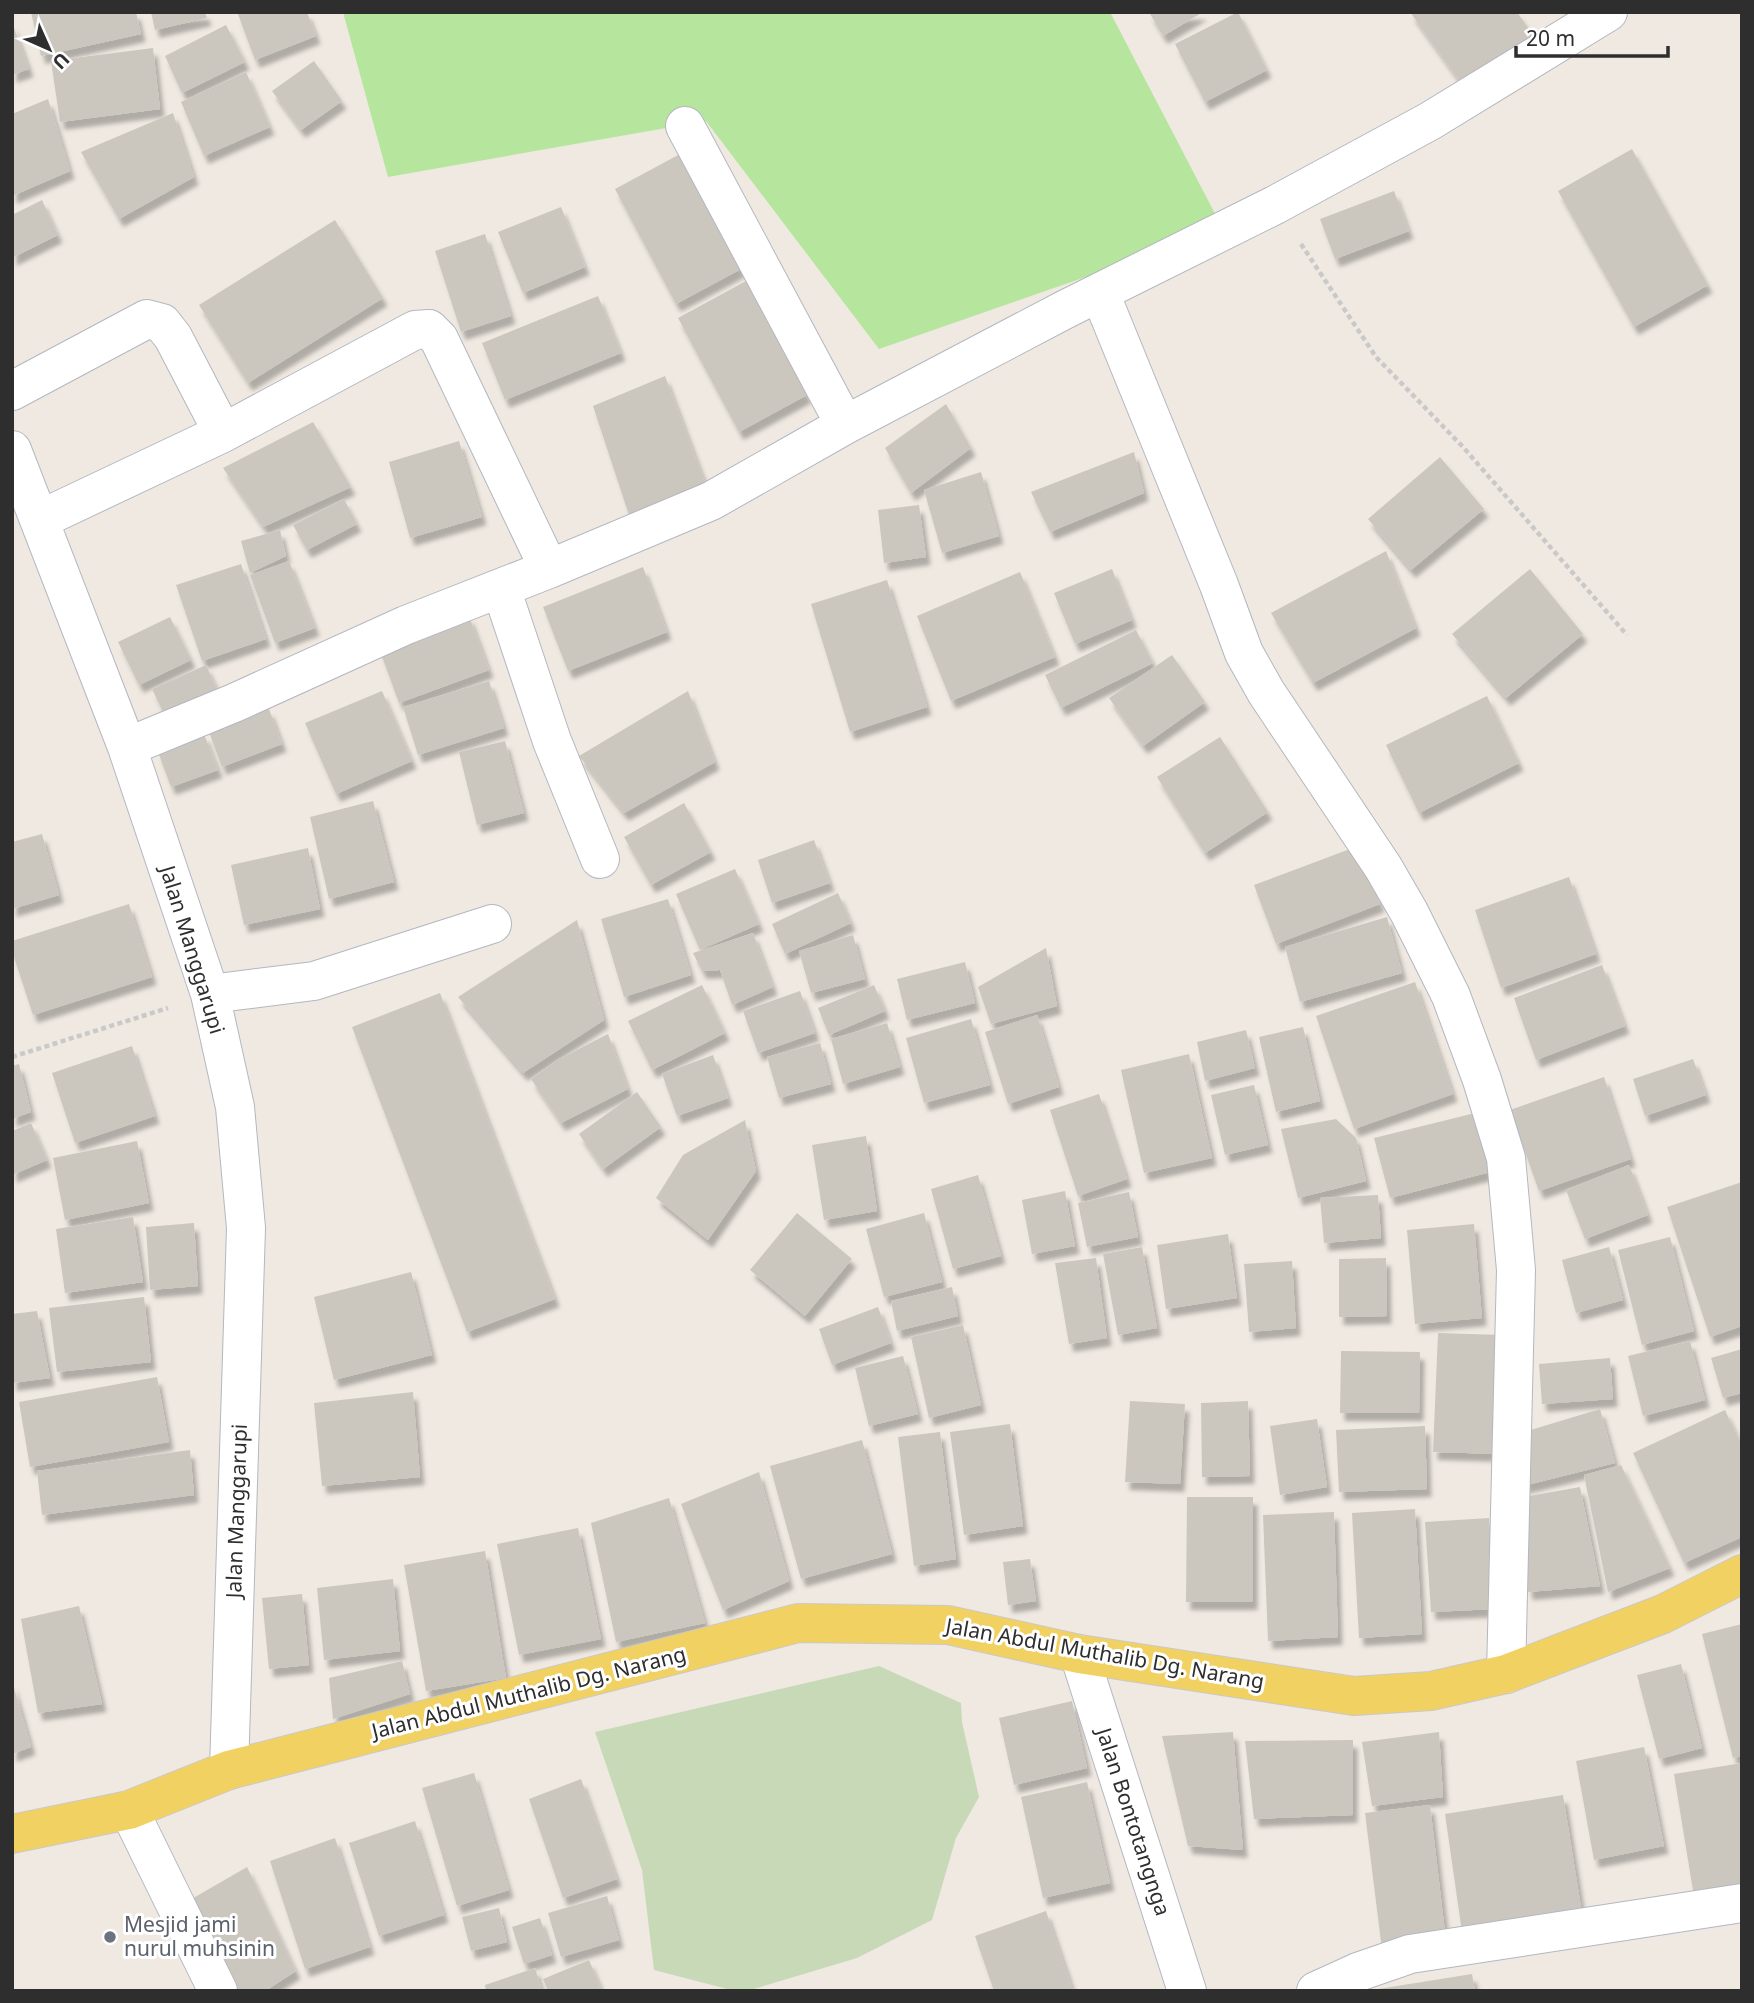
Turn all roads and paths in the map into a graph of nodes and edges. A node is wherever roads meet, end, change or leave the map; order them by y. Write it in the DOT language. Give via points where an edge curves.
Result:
graph roads {
  1 [pos="1608,12"];
  2 [pos="685,126"];
  3 [pos="1275,205"];
  4 [pos="1100,293"];
  5 [pos="12,391"];
  6 [pos="845,425"];
  7 [pos="223,432"];
  8 [pos="12,450"];
  9 [pos="27,505"];
  10 [pos="549,569"];
  11 [pos="501,588"];
  12 [pos="1627,635"];
  13 [pos="127,747"];
  14 [pos="600,859"];
  15 [pos="492,924"];
  16 [pos="210,994"];
  17 [pos="12,1058"];
  18 [pos="1742,1574"];
  19 [pos="1079,1654"];
  20 [pos="1506,1674"];
  21 [pos="229,1770"];
  22 [pos="129,1810"];
  23 [pos="12,1834"];
  24 [pos="1742,1903"];
  25 [pos="218,1991"];
  26 [pos="1187,1991"];
  27 [pos="1316,1991"];
  1 -- 3 [label="street" via="1430,121"];
  2 -- 6 [label="street"];
  3 -- 4 [label="street"];
  3 -- 12 [label="path" via="1376,357 1463,447"];
  4 -- 6 [label="street"];
  4 -- 20 [label="street" via="1244,653 1409,912 1451,996 1506,1158 1516,1270"];
  5 -- 7 [label="street" via="147,319 162,323 173,337"];
  6 -- 10 [label="street" via="710,501"];
  7 -- 9 [label="street"];
  7 -- 10 [label="street" via="415,330 429,329 439,339"];
  8 -- 9 [label="street, Jalan Manggarupi"];
  9 -- 13 [label="street, Jalan Manggarupi"];
  10 -- 11 [label="street"];
  11 -- 13 [label="street"];
  11 -- 14 [label="street" via="552,741"];
  13 -- 16 [label="street, Jalan Manggarupi"];
  15 -- 16 [label="street" via="314,981"];
  16 -- 17 [label="path"];
  16 -- 21 [label="street, Jalan Manggarupi" via="235,1107 246,1228"];
  18 -- 20 [label="main road, Jalan Abdul Muthalib Dg. Narang" via="1663,1614"];
  19 -- 20 [label="main road, Jalan Abdul Muthalib Dg. Narang" via="1354,1696 1431,1691"];
  19 -- 21 [label="main road, Jalan Abdul Muthalib Dg. Narang" via="948,1625 798,1623"];
  19 -- 26 [label="street, Jalan Bontotangnga"];
  21 -- 22 [label="main road, Jalan Abdul Muthalib Dg. Narang"];
  22 -- 23 [label="main road, Jalan Abdul Muthalib Dg. Narang"];
  22 -- 25 [label="street"];
  24 -- 27 [label="street" via="1410,1954"];
}
